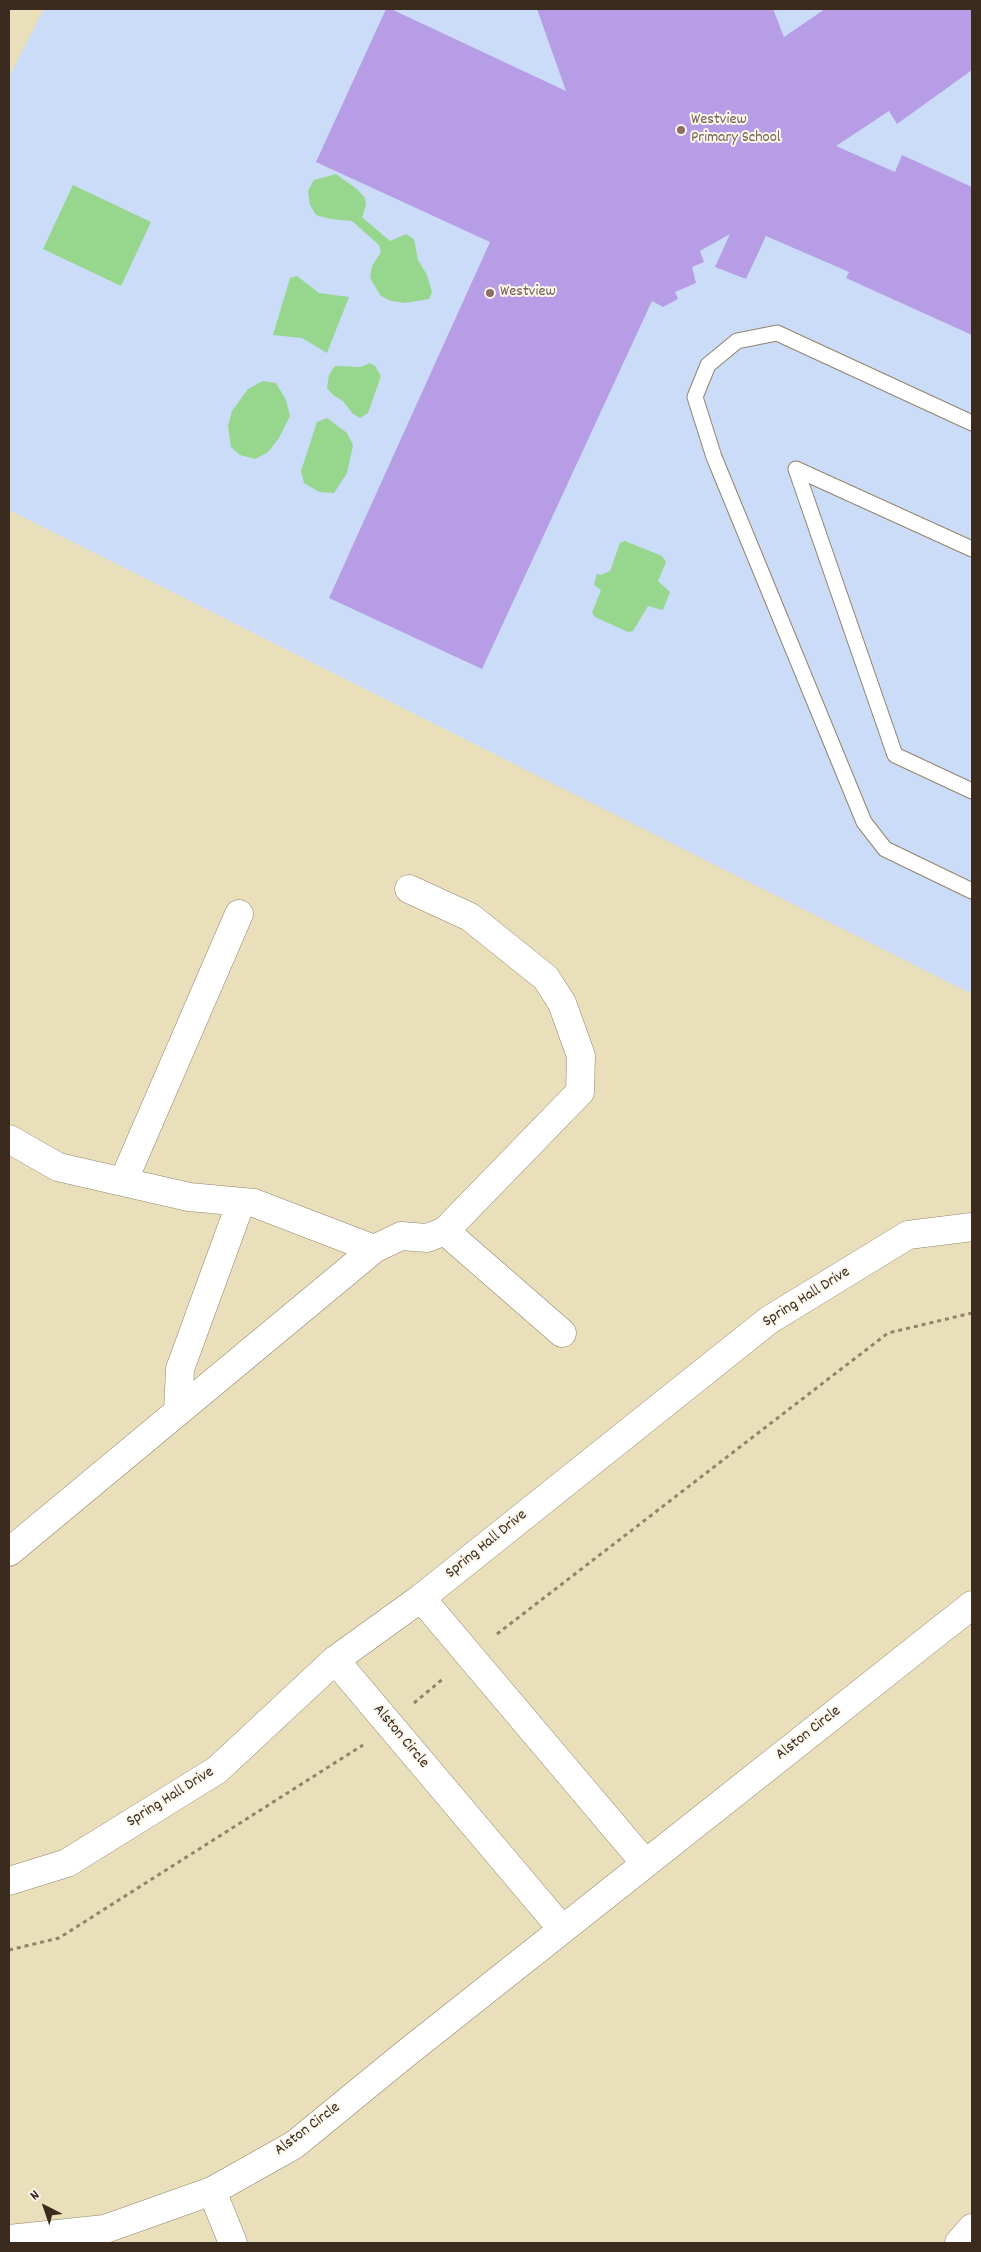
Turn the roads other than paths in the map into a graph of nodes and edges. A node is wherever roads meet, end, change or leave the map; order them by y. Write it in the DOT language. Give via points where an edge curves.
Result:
graph roads {
  1 [pos="972,423"];
  2 [pos="972,550"];
  3 [pos="972,791"];
  4 [pos="408,889"];
  5 [pos="972,891"];
  6 [pos="239,914"];
  7 [pos="9,1139"];
  8 [pos="123,1182"];
  9 [pos="241,1202"];
  10 [pos="972,1227"];
  11 [pos="445,1231"];
  12 [pos="374,1249"];
  13 [pos="562,1333"];
  14 [pos="178,1412"];
  15 [pos="9,1552"];
  16 [pos="421,1598"];
  17 [pos="972,1605"];
  18 [pos="335,1660"];
  19 [pos="646,1863"];
  20 [pos="9,1881"];
  21 [pos="562,1929"];
  22 [pos="212,2191"];
  23 [pos="972,2228"];
  24 [pos="9,2239"];
  25 [pos="233,2243"];
  26 [pos="959,2243"];
  1 -- 5 [label="lane" via="777,333 738,341 708,365 695,397 714,457 864,822 885,849"];
  2 -- 3 [label="lane" via="796,469 895,755"];
  4 -- 11 [label="street" via="470,917 546,978 562,1003 581,1056 580,1092"];
  6 -- 8 [label="street"];
  7 -- 8 [label="street" via="58,1167"];
  8 -- 9 [label="street" via="189,1197"];
  9 -- 12 [label="street" via="254,1203"];
  9 -- 14 [label="street" via="180,1369"];
  10 -- 16 [label="street, Spring Hall Drive" via="908,1235 769,1320"];
  11 -- 12 [label="street" via="427,1238 401,1236"];
  11 -- 13 [label="street"];
  12 -- 14 [label="street"];
  14 -- 15 [label="street"];
  16 -- 18 [label="street, Spring Hall Drive"];
  16 -- 19 [label="street"];
  17 -- 19 [label="street, Alston Circle"];
  18 -- 20 [label="street, Spring Hall Drive" via="217,1770 66,1863"];
  18 -- 21 [label="street, Alston Circle"];
  19 -- 21 [label="street, Alston Circle"];
  21 -- 22 [label="street, Alston Circle" via="294,2145"];
  22 -- 24 [label="street, Alston Circle" via="105,2229"];
  22 -- 25 [label="street"];
  23 -- 26 [label="street"];
}
